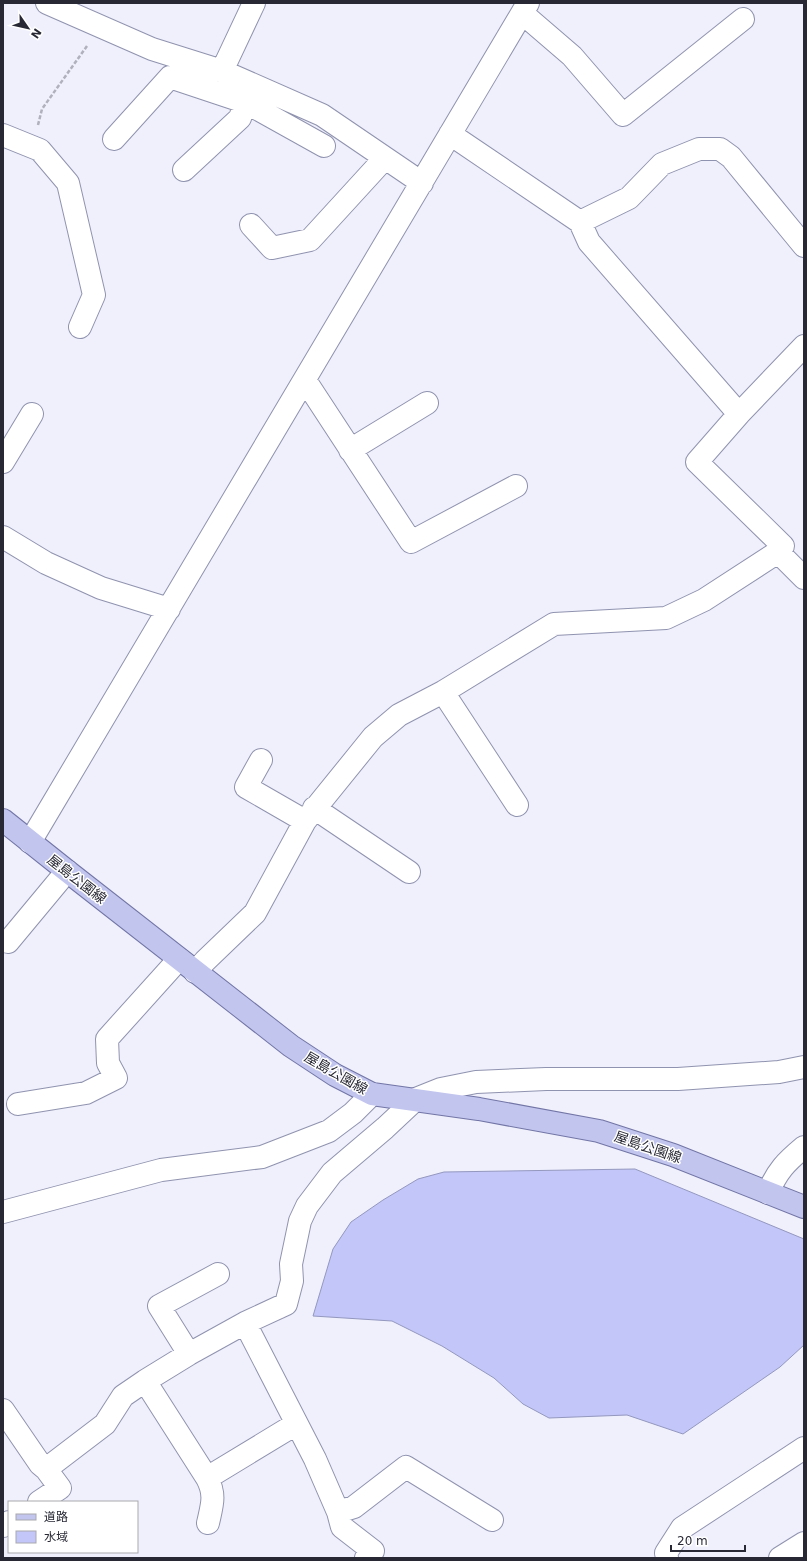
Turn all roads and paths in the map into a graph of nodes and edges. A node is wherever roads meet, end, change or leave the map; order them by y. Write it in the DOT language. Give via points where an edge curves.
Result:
graph roads {
  1 [pos="47,3"];
  2 [pos="254,3"];
  3 [pos="525,8"];
  4 [pos="743,19"];
  5 [pos="104,29"];
  6 [pos="222,71"];
  7 [pos="249,93"];
  8 [pos="450,134"];
  9 [pos="3,135"];
  10 [pos="114,139"];
  11 [pos="324,146"];
  12 [pos="40,150"];
  13 [pos="385,158"];
  14 [pos="184,170"];
  15 [pos="422,183"];
  16 [pos="580,222"];
  17 [pos="251,225"];
  18 [pos="804,246"];
  19 [pos="80,327"];
  20 [pos="804,346"];
  21 [pos="305,380"];
  22 [pos="427,403"];
  23 [pos="32,414"];
  24 [pos="739,414"];
  25 [pos="350,450"];
  26 [pos="3,462"];
  27 [pos="516,486"];
  28 [pos="3,537"];
  29 [pos="778,552"];
  30 [pos="804,578"];
  31 [pos="169,609"];
  32 [pos="443,692"];
  33 [pos="261,760"];
  34 [pos="517,806"];
  35 [pos="310,815"];
  36 [pos="3,820"];
  37 [pos="30,842"];
  38 [pos="66,871"];
  39 [pos="409,872"];
  40 [pos="8,942"];
  41 [pos="178,959"];
  42 [pos="196,972"];
  43 [pos="804,1066"];
  44 [pos="372,1094"];
  45 [pos="416,1099"];
  46 [pos="18,1104"];
  47 [pos="804,1147"];
  48 [pos="768,1193"];
  49 [pos="804,1207"];
  50 [pos="3,1212"];
  51 [pos="218,1274"];
  52 [pos="245,1323"];
  53 [pos="189,1354"];
  54 [pos="145,1381"];
  55 [pos="3,1410"];
  56 [pos="296,1424"];
  57 [pos="804,1448"];
  58 [pos="46,1469"];
  59 [pos="207,1478"];
  60 [pos="40,1501"];
  61 [pos="338,1512"];
  62 [pos="492,1520"];
  63 [pos="208,1523"];
  64 [pos="804,1543"];
  65 [pos="366,1558"];
  66 [pos="667,1558"];
  67 [pos="780,1558"];
  1 -- 5 [label="street"];
  2 -- 6 [label="street"];
  3 -- 4 [label="street" via="572,56 623,115"];
  3 -- 8 [label="street"];
  5 -- 6 [label="street" via="152,49"];
  5 -- 12 [label="path" via="90,40 42,109 38,124"];
  6 -- 7 [label="street"];
  7 -- 10 [label="street" via="170,77"];
  7 -- 11 [label="street"];
  7 -- 13 [label="street" via="322,115"];
  7 -- 14 [label="street" via="240,118"];
  8 -- 15 [label="street"];
  8 -- 16 [label="street"];
  9 -- 12 [label="street"];
  12 -- 19 [label="street" via="68,183 93,288 94,295"];
  13 -- 15 [label="street"];
  13 -- 17 [label="street" via="310,240 272,248"];
  15 -- 21 [label="street"];
  16 -- 18 [label="street" via="629,198 662,164 699,149 720,149 731,157"];
  16 -- 24 [label="street" via="589,242"];
  20 -- 24 [label="street"];
  21 -- 25 [label="street"];
  21 -- 31 [label="street"];
  22 -- 25 [label="street"];
  23 -- 26 [label="street"];
  24 -- 29 [label="street" via="697,462 783,546"];
  25 -- 27 [label="street" via="411,542"];
  28 -- 31 [label="street" via="46,563 101,588"];
  29 -- 30 [label="street"];
  29 -- 32 [label="street" via="704,600 666,618 554,624"];
  31 -- 37 [label="street"];
  32 -- 34 [label="street"];
  32 -- 35 [label="street" via="399,715 372,737"];
  33 -- 35 [label="street" via="246,786"];
  35 -- 39 [label="street"];
  35 -- 42 [label="street" via="255,913"];
  36 -- 37 [label="main road, 屋島公園線"];
  37 -- 38 [label="main road, 屋島公園線"];
  38 -- 40 [label="street"];
  38 -- 41 [label="main road, 屋島公園線"];
  41 -- 42 [label="main road, 屋島公園線"];
  41 -- 46 [label="street" via="107,1039 108,1063 116,1078 86,1094"];
  42 -- 44 [label="main road, 屋島公園線" via="291,1046 335,1075"];
  43 -- 45 [label="street" via="780,1072 678,1079 476,1082 441,1089"];
  44 -- 45 [label="main road, 屋島公園線"];
  44 -- 50 [label="street" via="353,1113 329,1131 262,1157 161,1170"];
  45 -- 48 [label="main road, 屋島公園線" via="599,1131 673,1155"];
  45 -- 52 [label="street" via="332,1173 307,1206 300,1221 291,1264 292,1281 286,1304"];
  47 -- 48 [label="street" via="788,1160 774,1178"];
  48 -- 49 [label="main road, 屋島公園線"];
  51 -- 53 [label="street" via="159,1306"];
  52 -- 53 [label="street"];
  52 -- 56 [label="street"];
  53 -- 54 [label="street"];
  54 -- 58 [label="street" via="124,1396 105,1424"];
  54 -- 59 [label="street"];
  55 -- 58 [label="street"];
  56 -- 59 [label="street"];
  56 -- 61 [label="street" via="315,1459"];
  57 -- 66 [label="street" via="682,1528 669,1546"];
  58 -- 60 [label="street" via="60,1488"];
  59 -- 63 [label="street" via="212,1488 213,1500"];
  61 -- 62 [label="street" via="354,1507 406,1467"];
  61 -- 65 [label="street" via="342,1527 373,1551"];
  64 -- 67 [label="street"];
}
